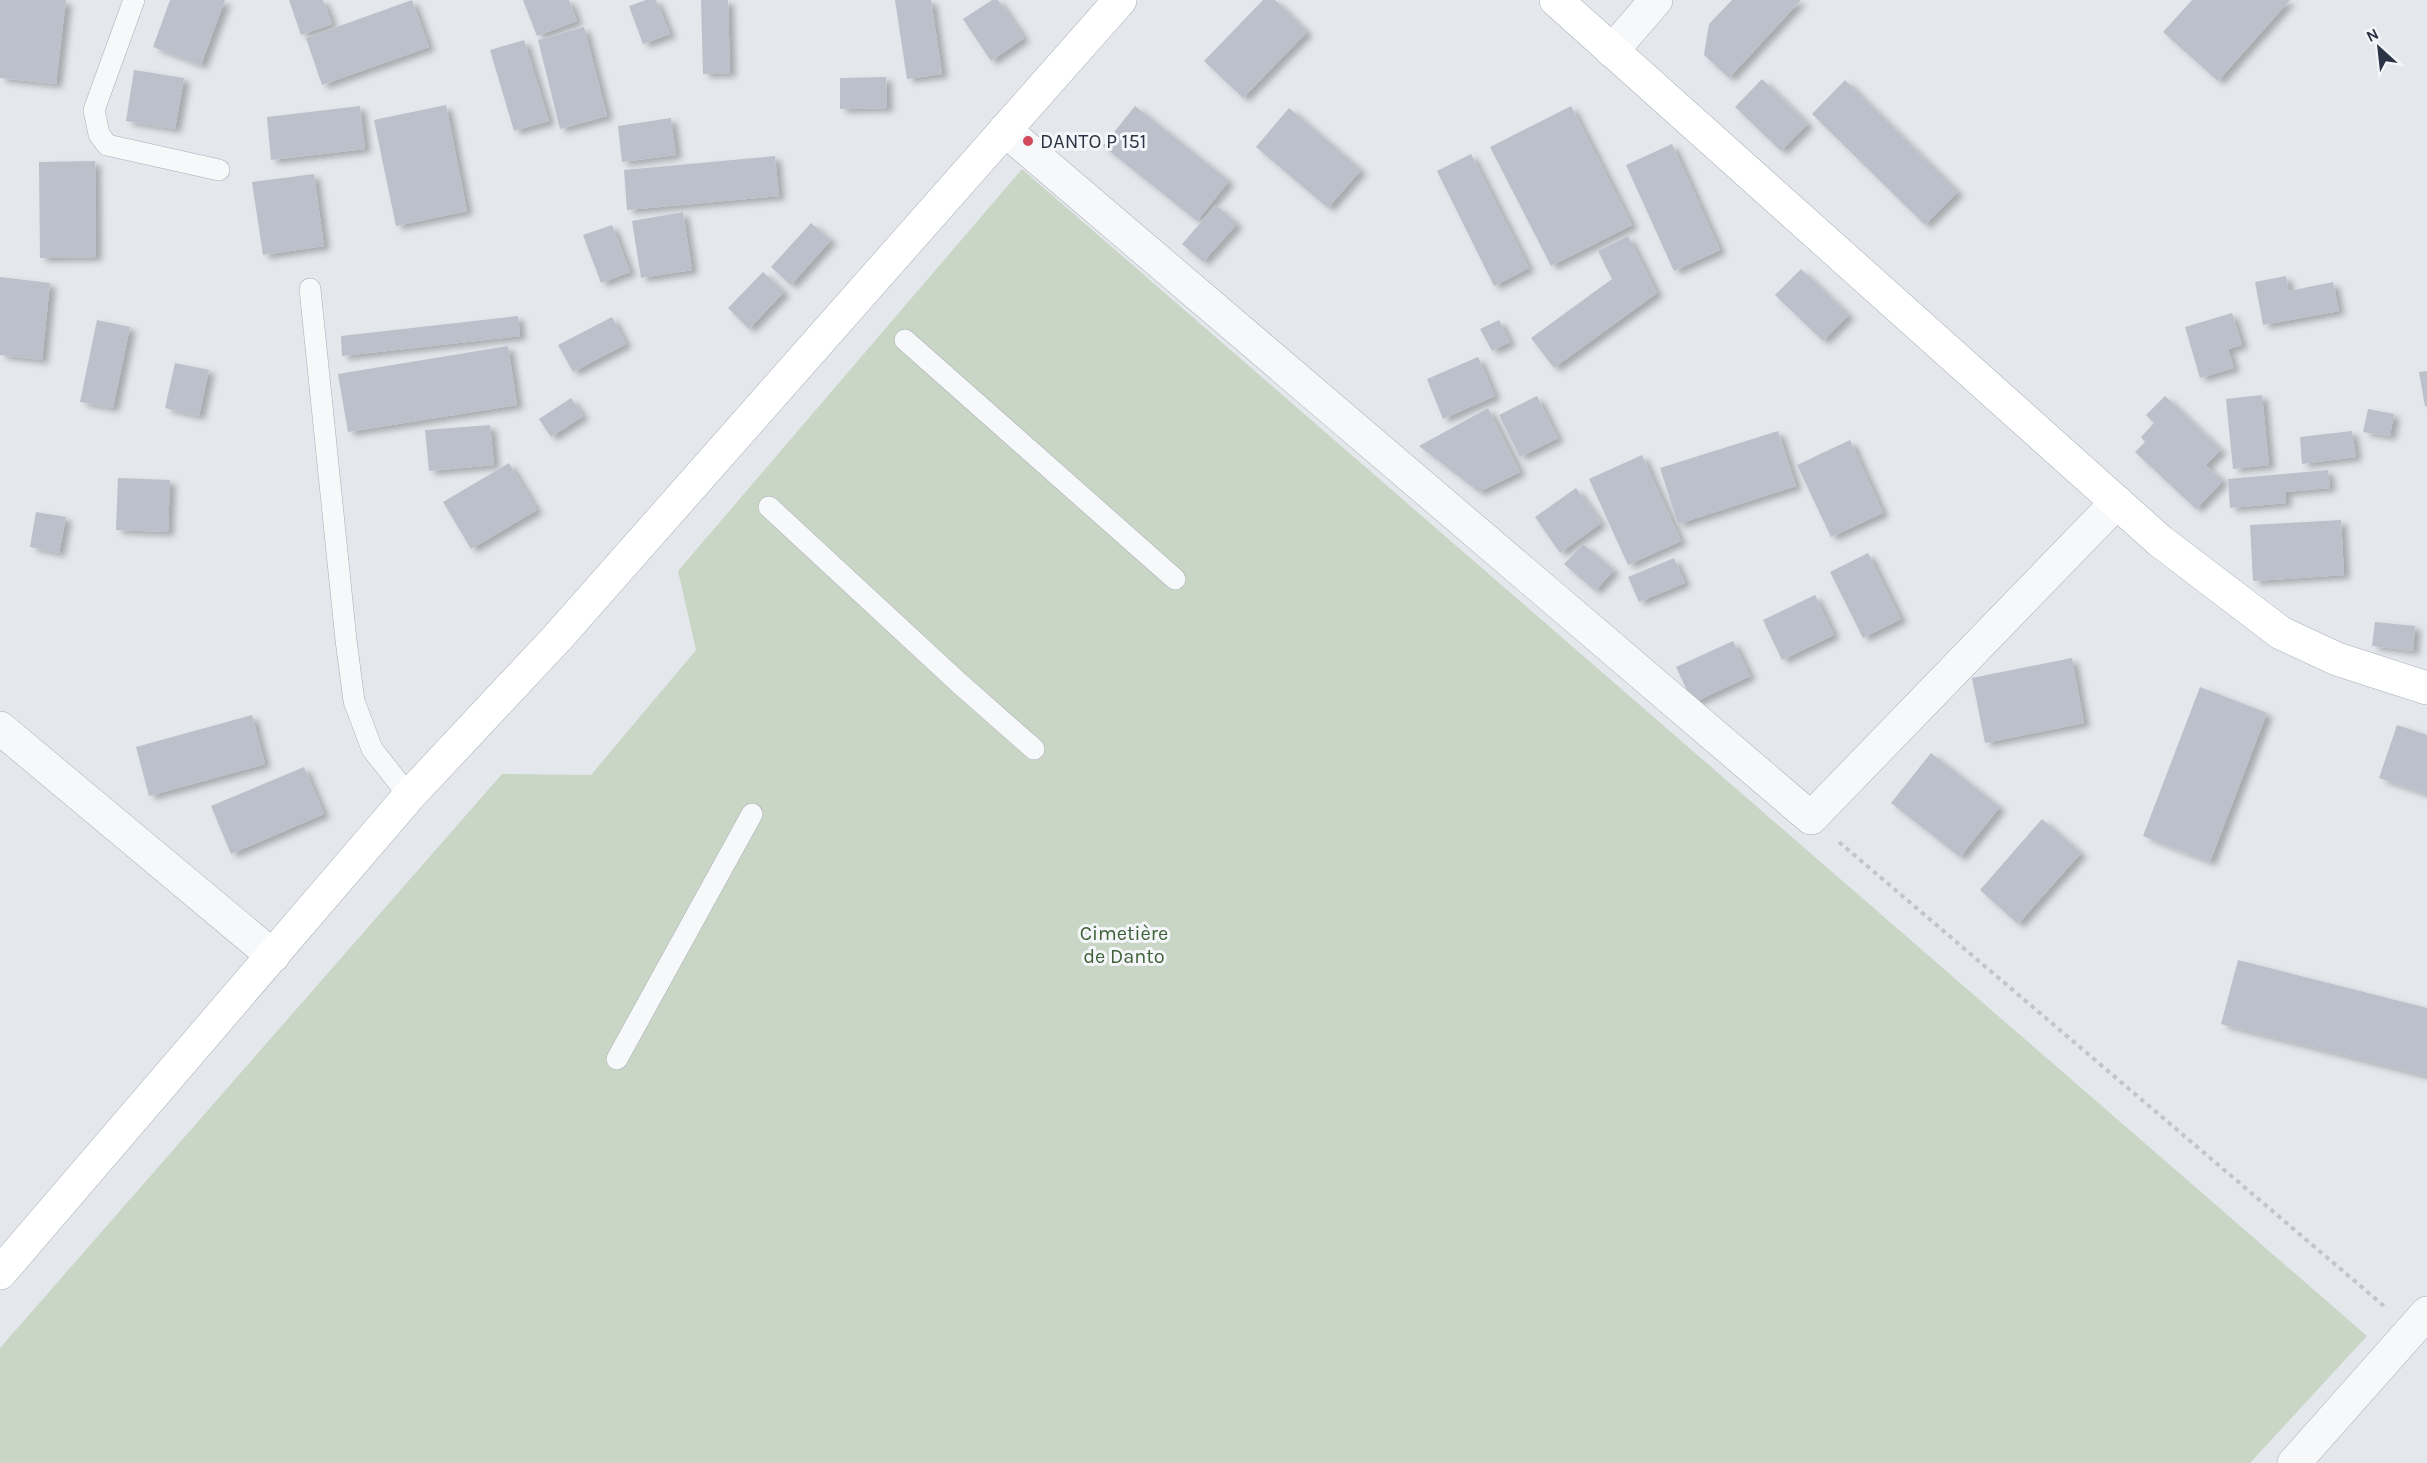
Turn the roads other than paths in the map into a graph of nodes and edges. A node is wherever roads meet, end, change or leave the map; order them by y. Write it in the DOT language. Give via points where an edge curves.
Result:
graph roads {
  1 [pos="134,0"];
  2 [pos="1120,0"];
  3 [pos="1556,0"];
  4 [pos="1656,0"];
  5 [pos="1612,51"];
  6 [pos="1005,130"];
  7 [pos="219,170"];
  8 [pos="310,289"];
  9 [pos="905,340"];
  10 [pos="2117,502"];
  11 [pos="769,507"];
  12 [pos="1175,579"];
  13 [pos="2427,688"];
  14 [pos="0,728"];
  15 [pos="1034,749"];
  16 [pos="409,796"];
  17 [pos="752,814"];
  18 [pos="273,956"];
  19 [pos="617,1059"];
  20 [pos="0,1273"];
  21 [pos="2422,1328"];
  22 [pos="2294,1463"];
  1 -- 7 [label="lane" via="94,110 99,134 107,145"];
  2 -- 6 [label="street"];
  3 -- 5 [label="street"];
  4 -- 5 [label="street"];
  5 -- 10 [label="street"];
  6 -- 10 [label="street" via="1811,818"];
  6 -- 16 [label="street" via="566,628"];
  8 -- 16 [label="lane" via="354,701 372,749"];
  9 -- 12 [label="lane"];
  10 -- 13 [label="street" via="2160,541 2281,633 2337,659"];
  11 -- 15 [label="lane" via="958,684"];
  14 -- 18 [label="street"];
  16 -- 18 [label="street"];
  17 -- 19 [label="lane"];
  18 -- 20 [label="street"];
  21 -- 22 [label="street"];
}
